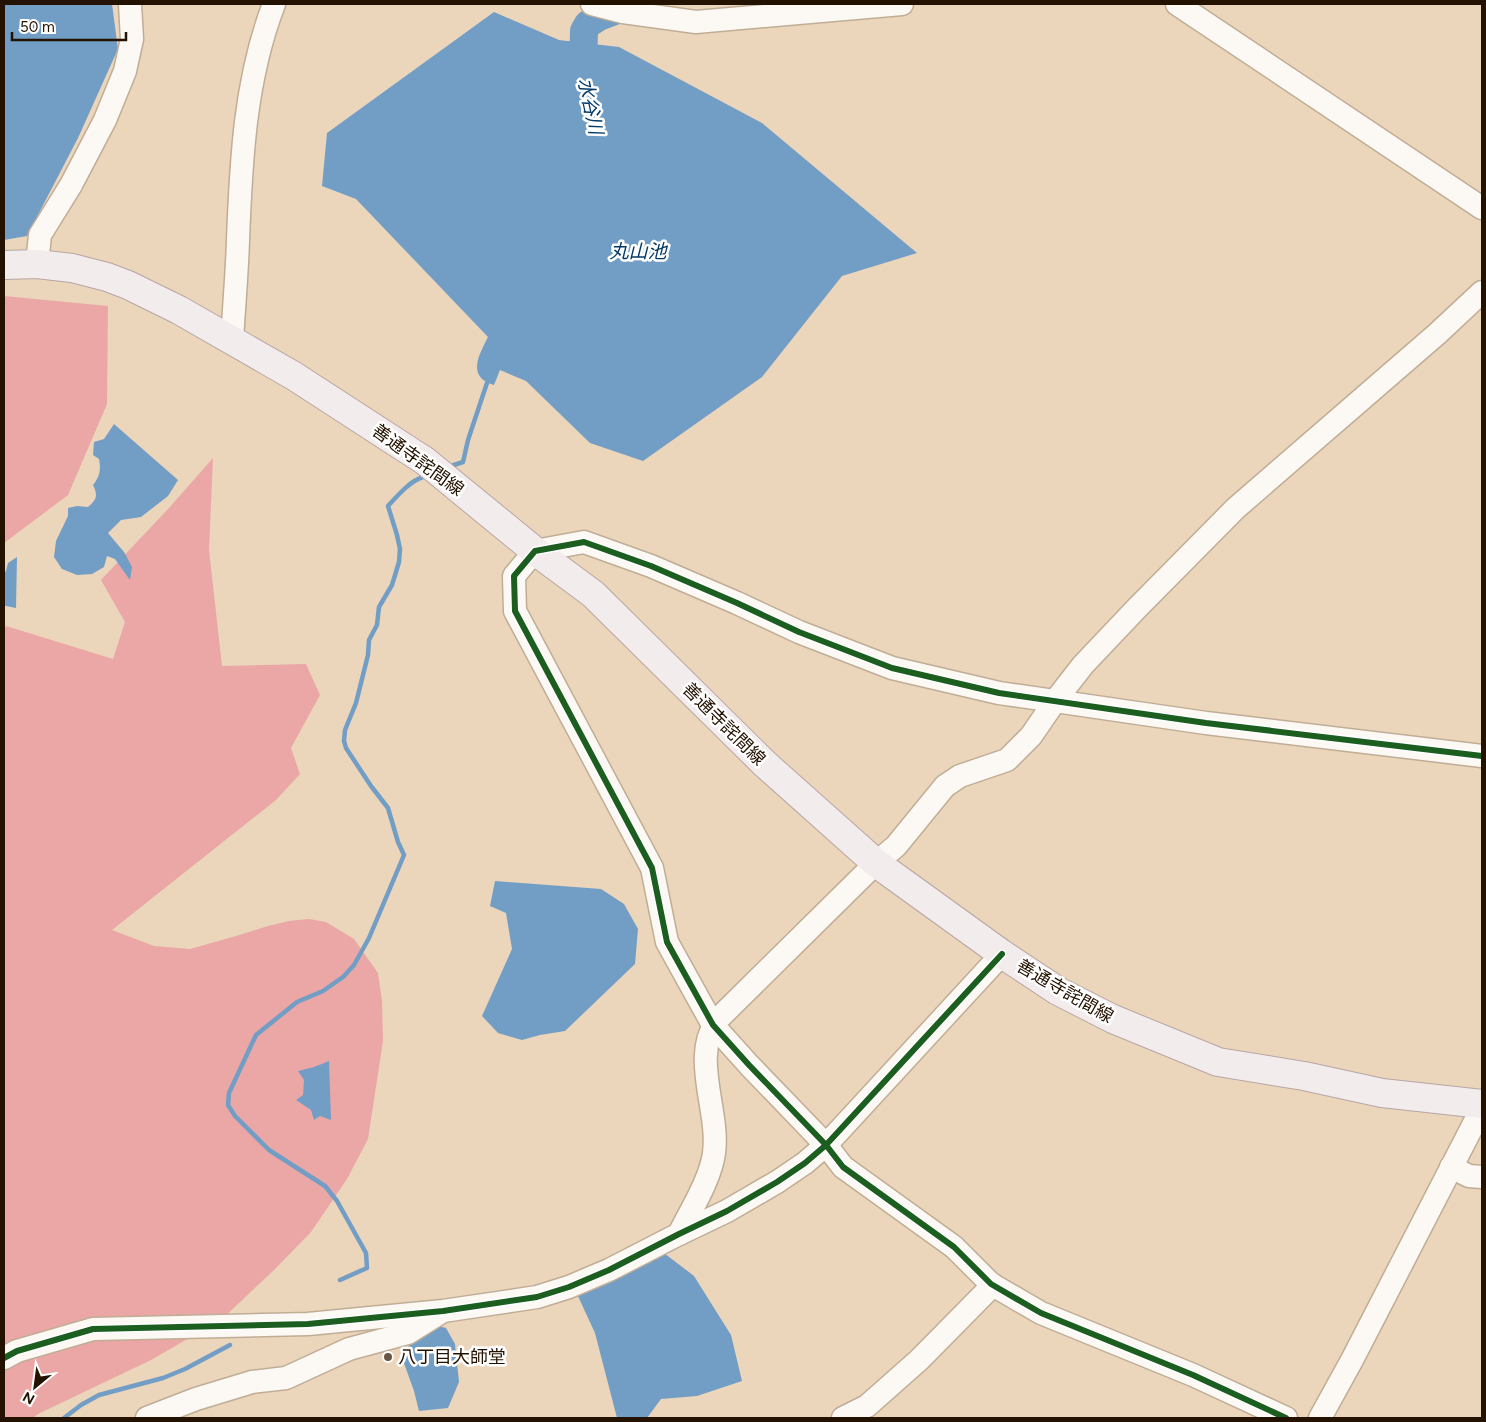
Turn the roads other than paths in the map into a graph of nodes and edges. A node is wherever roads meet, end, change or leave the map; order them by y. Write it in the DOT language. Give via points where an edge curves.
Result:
graph roads {
  1 [pos="130,4"];
  2 [pos="274,4"];
  3 [pos="592,4"];
  4 [pos="902,4"];
  5 [pos="1176,4"];
  6 [pos="1482,208"];
  7 [pos="37,264"];
  8 [pos="4,265"];
  9 [pos="1482,292"];
  10 [pos="232,340"];
  11 [pos="535,551"];
  12 [pos="1055,701"];
  13 [pos="1482,756"];
  14 [pos="876,863"];
  15 [pos="1002,954"];
  16 [pos="713,1025"];
  17 [pos="1482,1106"];
  18 [pos="826,1145"];
  19 [pos="1451,1168"];
  20 [pos="1482,1178"];
  21 [pos="679,1234"];
  22 [pos="993,1285"];
  23 [pos="443,1311"];
  24 [pos="4,1358"];
  25 [pos="147,1418"];
  26 [pos="843,1418"];
  27 [pos="1286,1418"];
  28 [pos="1320,1418"];
  1 -- 7 [label="street" via="132,39 125,71 105,120 40,235"];
  2 -- 10 [label="street" via="255,70 244,127"];
  3 -- 4 [label="street" via="623,12 696,22"];
  5 -- 6 [label="street"];
  7 -- 8 [label="main road, 善通寺詫間線"];
  7 -- 10 [label="main road, 善通寺詫間線" via="72,268 128,285"];
  9 -- 12 [label="street" via="1236,508 1137,608"];
  10 -- 11 [label="main road, 善通寺詫間線" via="326,396 425,462"];
  11 -- 12 [label="street" via="584,542 651,566 799,632 892,668 999,693"];
  11 -- 14 [label="main road, 善通寺詫間線" via="593,594 765,764"];
  11 -- 16 [label="street" via="514,576 515,611 652,868 667,942"];
  12 -- 13 [label="street" via="1206,723"];
  12 -- 14 [label="street" via="1030,736 1007,760 960,776 945,786 896,846"];
  14 -- 15 [label="main road, 善通寺詫間線"];
  14 -- 16 [label="street"];
  15 -- 17 [label="main road, 善通寺詫間線" via="1058,991 1113,1019 1218,1062 1382,1093"];
  15 -- 18 [label="street"];
  16 -- 18 [label="street"];
  16 -- 21 [label="street" via="705,1064 716,1132 714,1154 708,1176"];
  17 -- 19 [label="street"];
  18 -- 21 [label="street" via="777,1182 727,1212"];
  18 -- 22 [label="street" via="843,1167 954,1247"];
  19 -- 20 [label="street"];
  19 -- 28 [label="street"];
  21 -- 23 [label="street" via="569,1287 537,1297"];
  22 -- 26 [label="street" via="919,1360 867,1406"];
  22 -- 27 [label="street" via="1042,1314 1193,1375"];
  23 -- 24 [label="street" via="308,1324 93,1329 17,1351"];
  23 -- 25 [label="street" via="408,1333 349,1349 286,1378 252,1382"];
}
